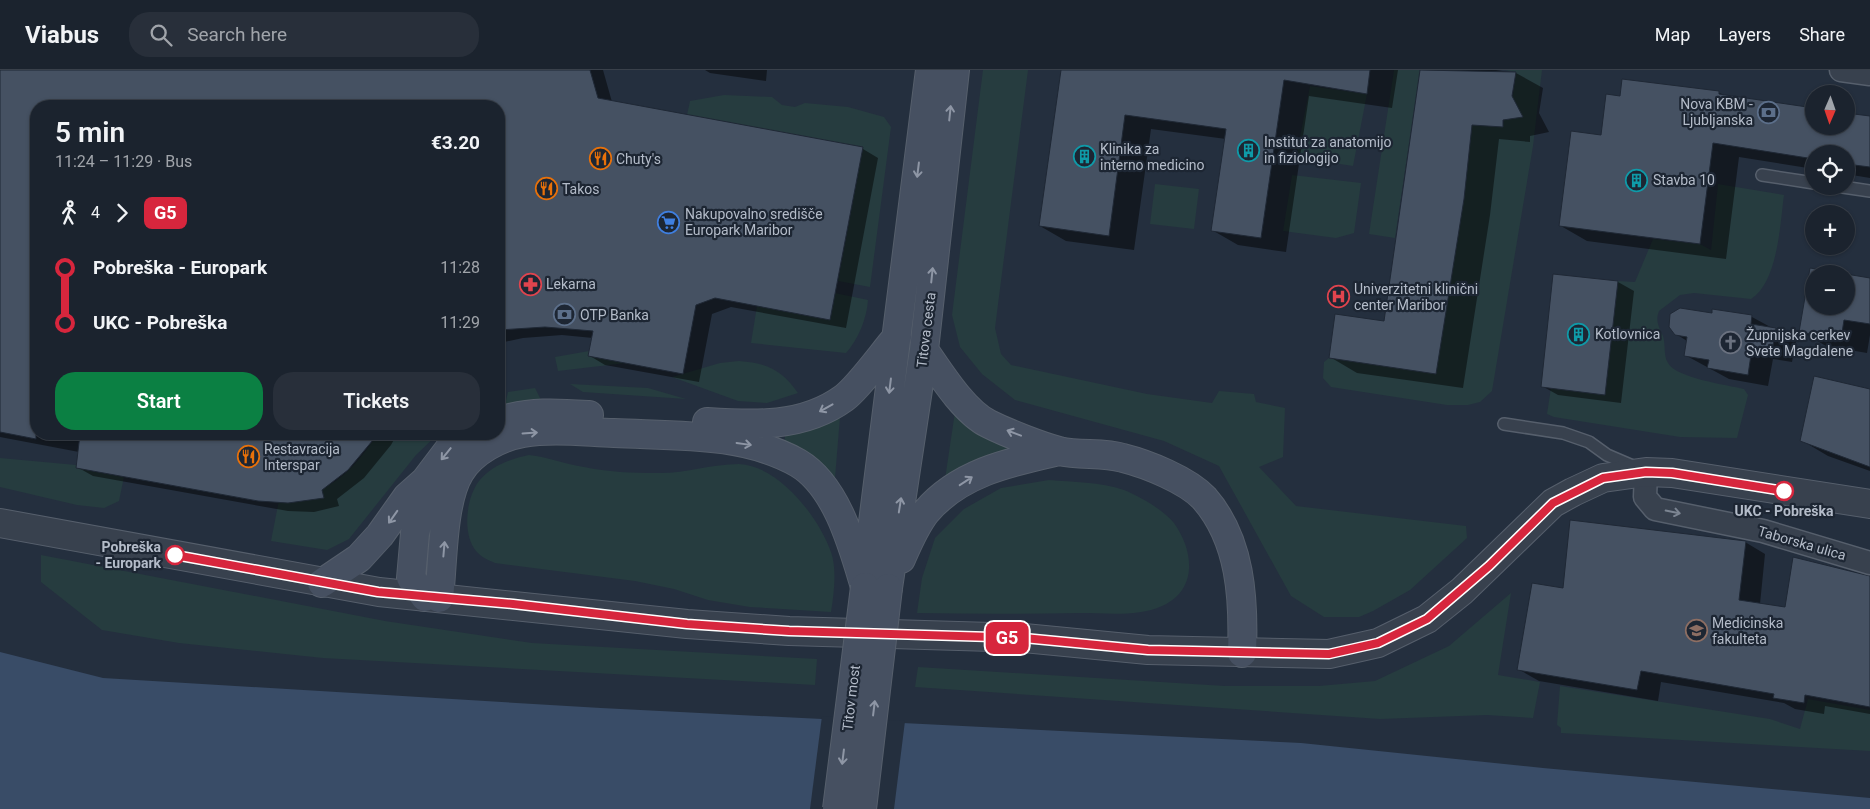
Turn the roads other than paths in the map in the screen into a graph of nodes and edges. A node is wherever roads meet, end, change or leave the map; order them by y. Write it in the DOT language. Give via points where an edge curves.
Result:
graph roads {
  1 [pos="930,70"];
  2 [pos="955,70"];
  3 [pos="1841,70"];
  4 [pos="1870,74"];
  5 [pos="1762,175"];
  6 [pos="1805,182"];
  7 [pos="1855,189"];
  8 [pos="1870,191"];
  9 [pos="896,337"];
  10 [pos="924,350"];
  11 [pos="505,419"];
  12 [pos="1504,424"];
  13 [pos="505,439"];
  14 [pos="463,440"];
  15 [pos="503,440"];
  16 [pos="1060,451"];
  17 [pos="1646,472"];
  18 [pos="425,481"];
  19 [pos="1870,504"];
  20 [pos="3,521"];
  21 [pos="1870,563"];
  22 [pos="322,583"];
  23 [pos="876,588"];
  24 [pos="432,597"];
  25 [pos="1242,652"];
  26 [pos="837,809"];
  27 [pos="862,809"];
  1 -- 9 [label="main road, Titova cesta, one-way"];
  10 -- 2 [label="main road, Titova cesta, one-way"];
  3 -- 4 [label="street"];
  5 -- 6 [label="lane"];
  7 -- 8 [label="lane"];
  9 -- 11 [label="main road, one-way" via="844,398 800,420 752,425 541,412"];
  9 -- 23 [label="main road, Titova cesta, one-way"];
  16 -- 10 [label="main road, one-way" via="987,423 958,398"];
  23 -- 10 [label="main road, Titova cesta, one-way"];
  12 -- 17 [label="lane" via="1563,433 1589,442"];
  13 -- 23 [label="main road, one-way" via="522,433 567,431 703,438 756,446 799,464 831,498"];
  14 -- 18 [label="main road, one-way" via="450,448"];
  24 -- 15 [label="main road, one-way" via="448,505 460,472 486,446"];
  23 -- 16 [label="main road, one-way" via="926,512 945,494 972,476 995,466"];
  16 -- 25 [label="main road" via="1122,457 1165,472 1203,497 1224,528 1237,567 1243,618"];
  17 -- 19 [label="street" via="1700,476 1745,486"];
  17 -- 21 [label="street, Taborska ulica, one-way" via="1645,497 1655,508 1763,531"];
  17 -- 25 [label="street" via="1603,478 1553,503 1450,601 1427,619 1378,643 1329,654"];
  18 -- 22 [label="main road, one-way" via="407,497 359,558"];
  18 -- 24 [label="main road" via="425,496 415,533 412,578"];
  20 -- 22 [label="street"];
  22 -- 24 [label="street"];
  23 -- 26 [label="main road, Titov most, one-way, bridge"];
  27 -- 23 [label="main road, Titov most, one-way, bridge"];
  24 -- 25 [label="street" via="687,624 1024,638 1148,650"];
}
